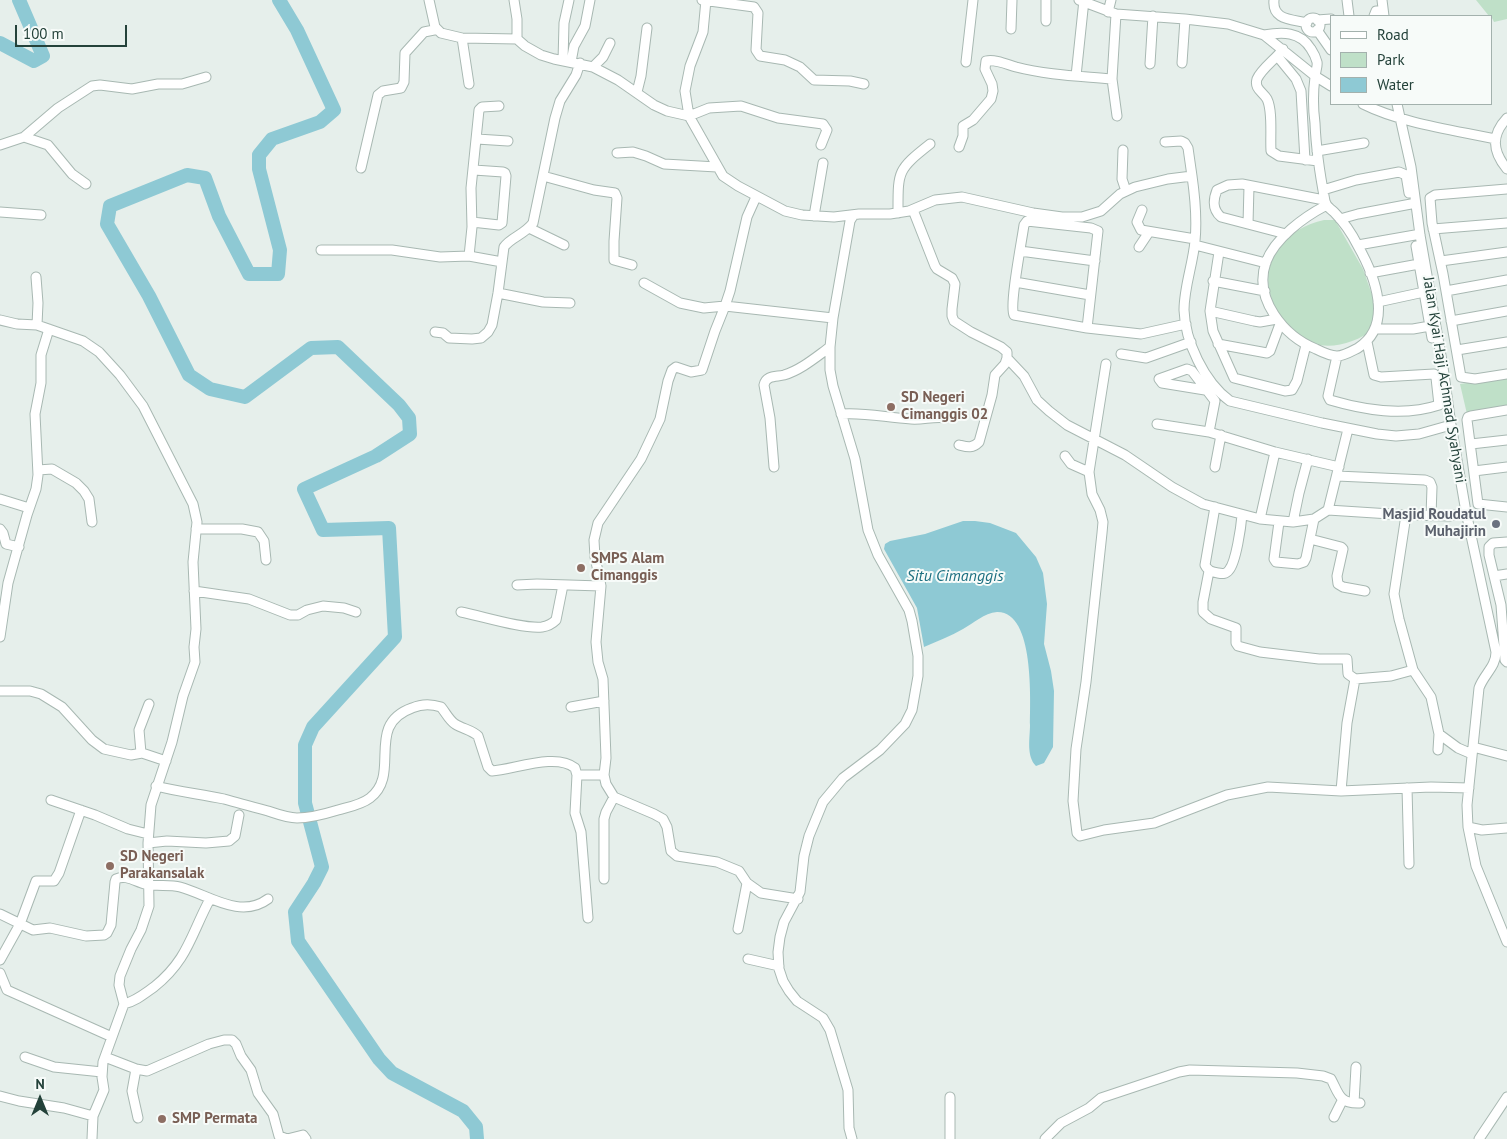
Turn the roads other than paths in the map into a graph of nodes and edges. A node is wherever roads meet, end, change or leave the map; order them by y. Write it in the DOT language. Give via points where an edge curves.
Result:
graph roads {
  1 [pos="429,0"];
  2 [pos="514,0"];
  3 [pos="569,0"];
  4 [pos="590,0"];
  5 [pos="705,0"];
  6 [pos="974,0"];
  7 [pos="1012,0"];
  8 [pos="1046,0"];
  9 [pos="1111,0"];
  10 [pos="1274,0"];
  11 [pos="1347,0"];
  12 [pos="1082,1"];
  13 [pos="749,3"];
  14 [pos="1112,13"];
  15 [pos="1350,15"];
  16 [pos="1152,16"];
  17 [pos="1184,19"];
  18 [pos="1330,19"];
  19 [pos="1046,21"];
  20 [pos="1307,25"];
  21 [pos="1317,25"];
  22 [pos="435,27"];
  23 [pos="647,28"];
  24 [pos="1011,29"];
  25 [pos="1264,35"];
  26 [pos="1296,35"];
  27 [pos="462,38"];
  28 [pos="517,39"];
  29 [pos="610,43"];
  30 [pos="1330,48"];
  31 [pos="1280,53"];
  32 [pos="571,62"];
  33 [pos="966,62"];
  34 [pos="1182,63"];
  35 [pos="1150,64"];
  36 [pos="593,67"];
  37 [pos="206,76"];
  38 [pos="1076,76"];
  39 [pos="1315,76"];
  40 [pos="1112,80"];
  41 [pos="469,84"];
  42 [pos="864,84"];
  43 [pos="1330,85"];
  44 [pos="637,92"];
  45 [pos="1365,105"];
  46 [pos="1397,105"];
  47 [pos="499,106"];
  48 [pos="689,116"];
  49 [pos="1117,116"];
  50 [pos="1400,117"];
  51 [pos="1507,118"];
  52 [pos="24,137"];
  53 [pos="476,139"];
  54 [pos="1495,139"];
  55 [pos="508,141"];
  56 [pos="1165,142"];
  57 [pos="1364,143"];
  58 [pos="930,144"];
  59 [pos="0,145"];
  60 [pos="821,145"];
  61 [pos="959,147"];
  62 [pos="1123,150"];
  63 [pos="1317,151"];
  64 [pos="617,153"];
  65 [pos="1305,160"];
  66 [pos="1318,161"];
  67 [pos="823,163"];
  68 [pos="717,167"];
  69 [pos="360,168"];
  70 [pos="1507,169"];
  71 [pos="474,170"];
  72 [pos="543,176"];
  73 [pos="1192,176"];
  74 [pos="86,184"];
  75 [pos="1249,186"];
  76 [pos="1507,189"];
  77 [pos="1323,190"];
  78 [pos="1126,191"];
  79 [pos="756,197"];
  80 [pos="1325,203"];
  81 [pos="1411,204"];
  82 [pos="913,210"];
  83 [pos="1142,210"];
  84 [pos="0,212"];
  85 [pos="898,213"];
  86 [pos="41,214"];
  87 [pos="814,216"];
  88 [pos="853,216"];
  89 [pos="1340,219"];
  90 [pos="472,222"];
  91 [pos="1507,223"];
  92 [pos="1248,224"];
  93 [pos="529,228"];
  94 [pos="1433,228"];
  95 [pos="1150,232"];
  96 [pos="1286,234"];
  97 [pos="1415,235"];
  98 [pos="1195,242"];
  99 [pos="564,245"];
  100 [pos="1358,245"];
  101 [pos="1139,247"];
  102 [pos="321,250"];
  103 [pos="1020,251"];
  104 [pos="1219,252"];
  105 [pos="1507,252"];
  106 [pos="469,256"];
  107 [pos="1440,260"];
  108 [pos="1095,261"];
  109 [pos="502,262"];
  110 [pos="1266,262"];
  111 [pos="1419,264"];
  112 [pos="632,265"];
  113 [pos="1370,273"];
  114 [pos="36,277"];
  115 [pos="1507,280"];
  116 [pos="1213,281"];
  117 [pos="1015,282"];
  118 [pos="644,284"];
  119 [pos="1446,290"];
  120 [pos="1265,291"];
  121 [pos="498,292"];
  122 [pos="1424,292"];
  123 [pos="1090,295"];
  124 [pos="1378,302"];
  125 [pos="570,303"];
  126 [pos="725,306"];
  127 [pos="1210,311"];
  128 [pos="1507,311"];
  129 [pos="833,318"];
  130 [pos="0,320"];
  131 [pos="1451,321"];
  132 [pos="1279,322"];
  133 [pos="1186,324"];
  134 [pos="37,325"];
  135 [pos="1085,326"];
  136 [pos="1430,326"];
  137 [pos="49,329"];
  138 [pos="1376,329"];
  139 [pos="435,332"];
  140 [pos="1432,338"];
  141 [pos="1191,342"];
  142 [pos="1367,342"];
  143 [pos="1507,342"];
  144 [pos="1218,344"];
  145 [pos="1306,345"];
  146 [pos="830,347"];
  147 [pos="1457,350"];
  148 [pos="1121,354"];
  149 [pos="1337,356"];
  150 [pos="1007,358"];
  151 [pos="1106,364"];
  152 [pos="1507,374"];
  153 [pos="1203,380"];
  154 [pos="1205,390"];
  155 [pos="1507,410"];
  156 [pos="842,414"];
  157 [pos="946,418"];
  158 [pos="1157,424"];
  159 [pos="1451,425"];
  160 [pos="1348,429"];
  161 [pos="1209,432"];
  162 [pos="1221,435"];
  163 [pos="1094,440"];
  164 [pos="1507,440"];
  165 [pos="959,444"];
  166 [pos="1471,444"];
  167 [pos="1275,452"];
  168 [pos="1065,456"];
  169 [pos="1308,459"];
  170 [pos="774,467"];
  171 [pos="1215,467"];
  172 [pos="1507,468"];
  173 [pos="38,470"];
  174 [pos="1338,471"];
  175 [pos="1089,472"];
  176 [pos="1474,472"];
  177 [pos="0,500"];
  178 [pos="1215,507"];
  179 [pos="1507,507"];
  180 [pos="29,508"];
  181 [pos="1328,510"];
  182 [pos="1466,512"];
  183 [pos="1242,515"];
  184 [pos="1406,515"];
  185 [pos="1431,516"];
  186 [pos="1260,519"];
  187 [pos="1314,519"];
  188 [pos="92,522"];
  189 [pos="1279,522"];
  190 [pos="1293,522"];
  191 [pos="0,529"];
  192 [pos="196,529"];
  193 [pos="1310,539"];
  194 [pos="1507,542"];
  195 [pos="18,548"];
  196 [pos="266,560"];
  197 [pos="1208,570"];
  198 [pos="1507,574"];
  199 [pos="1494,576"];
  200 [pos="517,585"];
  201 [pos="563,585"];
  202 [pos="601,586"];
  203 [pos="194,591"];
  204 [pos="1365,592"];
  205 [pos="1504,605"];
  206 [pos="356,612"];
  207 [pos="461,612"];
  208 [pos="1505,628"];
  209 [pos="0,636"];
  210 [pos="1507,662"];
  211 [pos="1413,670"];
  212 [pos="1355,679"];
  213 [pos="0,691"];
  214 [pos="604,701"];
  215 [pos="149,704"];
  216 [pos="571,707"];
  217 [pos="1438,734"];
  218 [pos="1438,750"];
  219 [pos="1473,750"];
  220 [pos="141,753"];
  221 [pos="1507,756"];
  222 [pos="166,762"];
  223 [pos="604,775"];
  224 [pos="577,776"];
  225 [pos="156,786"];
  226 [pos="1407,788"];
  227 [pos="1469,788"];
  228 [pos="1341,791"];
  229 [pos="614,797"];
  230 [pos="52,800"];
  231 [pos="81,810"];
  232 [pos="239,815"];
  233 [pos="1468,828"];
  234 [pos="1507,828"];
  235 [pos="148,838"];
  236 [pos="1409,864"];
  237 [pos="604,879"];
  238 [pos="747,883"];
  239 [pos="148,885"];
  240 [pos="210,899"];
  241 [pos="798,899"];
  242 [pos="268,900"];
  243 [pos="0,914"];
  244 [pos="588,918"];
  245 [pos="1503,918"];
  246 [pos="20,924"];
  247 [pos="738,929"];
  248 [pos="1507,942"];
  249 [pos="748,959"];
  250 [pos="0,960"];
  251 [pos="779,966"];
  252 [pos="0,973"];
  253 [pos="124,1004"];
  254 [pos="112,1037"];
  255 [pos="25,1057"];
  256 [pos="105,1057"];
  257 [pos="1356,1067"];
  258 [pos="136,1069"];
  259 [pos="102,1072"];
  260 [pos="0,1096"];
  261 [pos="950,1097"];
  262 [pos="1343,1099"];
  263 [pos="1506,1099"];
  264 [pos="93,1116"];
  265 [pos="1334,1117"];
  266 [pos="138,1118"];
  267 [pos="92,1139"];
  268 [pos="306,1139"];
  269 [pos="852,1139"];
  270 [pos="950,1139"];
  271 [pos="1045,1139"];
  272 [pos="1479,1139"];
  1 -- 22 [label="street"];
  2 -- 28 [label="street"];
  3 -- 32 [label="street" via="564,23"];
  4 -- 32 [label="street" via="585,26 574,46"];
  5 -- 13 [label="street"];
  5 -- 48 [label="street" via="703,32 690,66 685,91"];
  6 -- 33 [label="street"];
  7 -- 24 [label="street"];
  8 -- 19 [label="street"];
  9 -- 14 [label="street"];
  10 -- 20 [label="street" via="1278,15"];
  11 -- 15 [label="street"];
  12 -- 14 [label="street"];
  12 -- 38 [label="street"];
  13 -- 42 [label="street" via="758,12 757,54 785,60 800,67 814,80"];
  14 -- 16 [label="street"];
  14 -- 40 [label="street"];
  16 -- 17 [label="street"];
  16 -- 35 [label="street"];
  17 -- 25 [label="street" via="1228,24"];
  17 -- 34 [label="street"];
  18 -- 21 [label="street"];
  20 -- 21 [label="street" via="1313,32"];
  20 -- 26 [label="street"];
  21 -- 30 [label="street"];
  22 -- 27 [label="street" via="441,33"];
  22 -- 69 [label="street" via="424,32 405,53 401,88 378,95"];
  23 -- 44 [label="street"];
  25 -- 26 [label="street"];
  25 -- 31 [label="street"];
  26 -- 39 [label="street" via="1310,48 1317,62"];
  27 -- 28 [label="street"];
  27 -- 41 [label="street"];
  28 -- 32 [label="street" via="535,52"];
  29 -- 36 [label="street" via="606,53"];
  31 -- 39 [label="street"];
  31 -- 65 [label="street" via="1301,91"];
  31 -- 65 [label="street" via="1256,81 1256,86 1267,99 1271,151 1279,156"];
  32 -- 36 [label="street"];
  32 -- 72 [label="street" via="576,75 560,101"];
  36 -- 44 [label="street"];
  37 -- 52 [label="street" via="182,84 132,88 92,86 58,108"];
  38 -- 40 [label="street"];
  38 -- 61 [label="street" via="992,60 986,62 985,69 993,91 991,99 973,120 963,126"];
  39 -- 43 [label="street"];
  39 -- 63 [label="street"];
  40 -- 49 [label="street"];
  44 -- 48 [label="street" via="662,109"];
  45 -- 50 [label="street"];
  46 -- 50 [label="street, Jalan Kyai Haji Achmad Syahyani"];
  47 -- 53 [label="street" via="480,108"];
  48 -- 60 [label="street" via="709,108 741,106 778,118 823,124 827,130"];
  48 -- 68 [label="street"];
  50 -- 54 [label="street"];
  50 -- 159 [label="street, Jalan Kyai Haji Achmad Syahyani" via="1411,167"];
  51 -- 54 [label="street"];
  52 -- 59 [label="street"];
  52 -- 74 [label="street" via="52,148 72,174"];
  53 -- 55 [label="street"];
  53 -- 71 [label="street"];
  54 -- 70 [label="street" via="1497,155"];
  56 -- 73 [label="street" via="1185,143"];
  57 -- 63 [label="street"];
  58 -- 85 [label="street" via="910,159 900,174"];
  62 -- 78 [label="street" via="1122,179"];
  63 -- 66 [label="street"];
  64 -- 68 [label="street" via="632,152 664,164"];
  65 -- 66 [label="street"];
  66 -- 77 [label="street"];
  67 -- 87 [label="street"];
  68 -- 79 [label="street" via="723,176"];
  71 -- 90 [label="street"];
  71 -- 90 [label="street" via="503,172 506,176 502,223"];
  72 -- 93 [label="street" via="535,217"];
  72 -- 112 [label="street" via="615,193 614,260"];
  73 -- 78 [label="street" via="1156,181"];
  73 -- 98 [label="street"];
  75 -- 80 [label="street"];
  75 -- 92 [label="street"];
  75 -- 92 [label="street" via="1235,184 1222,187 1217,190 1214,203 1221,217"];
  76 -- 94 [label="street" via="1431,196"];
  77 -- 80 [label="street"];
  77 -- 81 [label="street" via="1402,172 1406,175"];
  78 -- 82 [label="street" via="1102,211 1082,217 1033,213 962,197 934,200"];
  79 -- 87 [label="street" via="785,211"];
  79 -- 126 [label="street" via="747,218"];
  80 -- 89 [label="street"];
  80 -- 96 [label="street"];
  81 -- 89 [label="street"];
  81 -- 97 [label="street"];
  82 -- 85 [label="street"];
  82 -- 150 [label="street" via="935,266 955,284 954,321 1001,347 1007,352"];
  83 -- 95 [label="street" via="1138,226"];
  84 -- 86 [label="street"];
  85 -- 88 [label="street"];
  87 -- 88 [label="street"];
  88 -- 129 [label="street"];
  89 -- 100 [label="street"];
  90 -- 106 [label="street"];
  91 -- 94 [label="street"];
  92 -- 96 [label="street"];
  93 -- 99 [label="street"];
  93 -- 109 [label="street" via="507,242"];
  94 -- 107 [label="street"];
  95 -- 98 [label="street"];
  95 -- 101 [label="street"];
  96 -- 110 [label="street"];
  97 -- 100 [label="street"];
  97 -- 111 [label="street"];
  98 -- 104 [label="street"];
  98 -- 133 [label="street" via="1185,297"];
  100 -- 113 [label="street"];
  102 -- 106 [label="street" via="378,249"];
  103 -- 108 [label="street"];
  103 -- 108 [label="street" via="1027,221 1065,224 1097,229"];
  103 -- 117 [label="street"];
  104 -- 110 [label="street"];
  104 -- 116 [label="street"];
  105 -- 107 [label="street"];
  106 -- 109 [label="street"];
  107 -- 119 [label="street"];
  108 -- 123 [label="street"];
  109 -- 121 [label="street"];
  110 -- 120 [label="street"];
  111 -- 113 [label="street"];
  111 -- 122 [label="street"];
  113 -- 124 [label="street"];
  114 -- 134 [label="street"];
  115 -- 119 [label="street"];
  116 -- 120 [label="street"];
  116 -- 127 [label="street"];
  117 -- 123 [label="street"];
  117 -- 135 [label="street" via="1014,315"];
  118 -- 126 [label="street" via="680,303 704,308"];
  119 -- 131 [label="street"];
  120 -- 132 [label="street"];
  121 -- 125 [label="street" via="543,302"];
  121 -- 139 [label="street" via="492,326 484,336 452,339"];
  122 -- 124 [label="street"];
  122 -- 136 [label="street"];
  123 -- 135 [label="street"];
  124 -- 138 [label="street"];
  126 -- 129 [label="street"];
  126 -- 202 [label="street" via="702,370 691,372 676,367 672,370 660,419 641,459 598,523 594,540"];
  127 -- 132 [label="street" via="1260,322"];
  127 -- 144 [label="street"];
  128 -- 131 [label="street"];
  129 -- 146 [label="street"];
  130 -- 134 [label="street"];
  131 -- 147 [label="street"];
  132 -- 144 [label="street" via="1267,353"];
  132 -- 145 [label="street"];
  133 -- 135 [label="street" via="1155,331"];
  133 -- 141 [label="street"];
  134 -- 137 [label="street"];
  136 -- 138 [label="street"];
  136 -- 140 [label="street"];
  137 -- 173 [label="street" via="41,355 41,383 35,414"];
  137 -- 192 [label="street" via="95,348 138,398 193,504"];
  138 -- 142 [label="street"];
  141 -- 148 [label="street" via="1146,358"];
  141 -- 153 [label="street"];
  142 -- 149 [label="street"];
  142 -- 149 [label="street" via="1374,375 1434,374 1438,405 1411,410 1372,411 1330,400 1328,396"];
  143 -- 147 [label="street"];
  144 -- 145 [label="street" via="1234,378 1285,391 1295,387"];
  145 -- 149 [label="street"];
  146 -- 156 [label="street" via="833,386"];
  146 -- 170 [label="street" via="795,370 765,381"];
  147 -- 152 [label="street" via="1461,377 1475,379"];
  150 -- 163 [label="street" via="1019,369 1037,400 1067,425"];
  150 -- 165 [label="street" via="995,376 979,442 970,448"];
  151 -- 163 [label="street"];
  153 -- 154 [label="street"];
  153 -- 154 [label="street" via="1187,369 1159,379 1162,383"];
  153 -- 160 [label="street" via="1230,401"];
  154 -- 161 [label="street" via="1215,401"];
  155 -- 166 [label="street" via="1468,417"];
  156 -- 157 [label="street"];
  156 -- 241 [label="street" via="855,459 871,540 909,610 918,656 918,676 912,710 905,724 880,750 843,778 823,802 809,836"];
  158 -- 161 [label="street"];
  159 -- 160 [label="street" via="1419,434 1396,436"];
  159 -- 182 [label="street, Jalan Kyai Haji Achmad Syahyani"];
  160 -- 174 [label="street"];
  161 -- 162 [label="street"];
  162 -- 167 [label="street"];
  162 -- 171 [label="street"];
  163 -- 175 [label="street"];
  163 -- 178 [label="street" via="1125,455 1186,496"];
  164 -- 166 [label="street"];
  166 -- 176 [label="street"];
  167 -- 169 [label="street"];
  167 -- 186 [label="street"];
  168 -- 175 [label="street" via="1071,464"];
  169 -- 174 [label="street"];
  169 -- 190 [label="street"];
  172 -- 176 [label="street"];
  173 -- 180 [label="street"];
  173 -- 188 [label="street" via="52,470 76,483 90,504"];
  174 -- 181 [label="street"];
  174 -- 185 [label="street" via="1430,482"];
  175 -- 228 [label="street" via="1092,494 1103,522 1076,749 1073,801 1077,833 1080,836 1154,823 1227,795 1254,789"];
  176 -- 179 [label="street" via="1478,504"];
  177 -- 180 [label="street"];
  178 -- 183 [label="street"];
  178 -- 197 [label="street" via="1206,562"];
  180 -- 195 [label="street"];
  181 -- 184 [label="street"];
  181 -- 187 [label="street"];
  182 -- 185 [label="street"];
  182 -- 219 [label="street, Jalan Kyai Haji Achmad Syahyani" via="1496,652 1495,663 1479,688"];
  183 -- 186 [label="street"];
  183 -- 197 [label="street" via="1230,569 1221,574"];
  184 -- 185 [label="street"];
  184 -- 211 [label="street" via="1394,594"];
  186 -- 189 [label="street"];
  187 -- 190 [label="street"];
  187 -- 193 [label="street"];
  189 -- 190 [label="street"];
  189 -- 193 [label="street" via="1274,550 1276,562 1304,562"];
  191 -- 195 [label="street" via="6,544"];
  192 -- 196 [label="street" via="258,532 264,541"];
  192 -- 203 [label="street"];
  193 -- 204 [label="street" via="1341,547 1338,584"];
  194 -- 199 [label="street" via="1493,543 1489,547"];
  195 -- 209 [label="street" via="8,582"];
  197 -- 212 [label="street" via="1203,612 1211,619 1236,628 1237,645 1260,652 1347,659 1348,674"];
  198 -- 199 [label="street"];
  199 -- 205 [label="street"];
  200 -- 201 [label="street"];
  201 -- 202 [label="street"];
  201 -- 207 [label="street" via="557,616 549,626 528,626"];
  202 -- 214 [label="street" via="596,642"];
  203 -- 206 [label="street" via="249,598 290,615 323,606"];
  203 -- 222 [label="street" via="195,662"];
  205 -- 208 [label="street"];
  208 -- 210 [label="street"];
  211 -- 212 [label="street"];
  211 -- 217 [label="street" via="1431,697"];
  212 -- 228 [label="street"];
  213 -- 220 [label="street" via="41,694 62,707 100,747 110,752"];
  214 -- 216 [label="street"];
  214 -- 223 [label="street"];
  215 -- 220 [label="street" via="139,730"];
  217 -- 218 [label="street"];
  217 -- 219 [label="street" via="1458,748"];
  219 -- 221 [label="street"];
  219 -- 227 [label="street, Jalan Kyai Haji Achmad Syahyani"];
  220 -- 222 [label="street"];
  222 -- 225 [label="street"];
  223 -- 224 [label="street"];
  223 -- 229 [label="street"];
  224 -- 225 [label="street" via="575,768 568,764 539,762 492,771 474,732 455,724 436,705 406,710 388,729 385,769 377,791 363,802 324,814 292,818 223,799"];
  224 -- 244 [label="street" via="575,813 580,832"];
  225 -- 235 [label="street"];
  226 -- 227 [label="street"];
  226 -- 228 [label="street"];
  226 -- 236 [label="street"];
  227 -- 233 [label="street, Jalan Kyai Haji Achmad Syahyani"];
  229 -- 237 [label="street" via="604,819"];
  229 -- 238 [label="street" via="663,819 671,851 677,856 739,871"];
  230 -- 231 [label="street"];
  231 -- 235 [label="street"];
  231 -- 246 [label="street" via="59,873 54,881 36,881"];
  232 -- 235 [label="street" via="235,836 229,841 206,843"];
  233 -- 234 [label="street"];
  233 -- 245 [label="street, Jalan Kyai Haji Achmad Syahyani" via="1476,866"];
  235 -- 239 [label="street"];
  238 -- 241 [label="street" via="761,893"];
  238 -- 247 [label="street"];
  239 -- 240 [label="street" via="180,887"];
  239 -- 246 [label="street" via="125,877 116,879 111,925 104,935 86,936 50,928 33,930"];
  239 -- 253 [label="street" via="150,904 147,914 120,976"];
  240 -- 242 [label="street" via="249,907"];
  240 -- 253 [label="street" via="192,940 172,971 141,997"];
  241 -- 251 [label="street" via="784,922"];
  243 -- 246 [label="street"];
  245 -- 248 [label="street, Jalan Kyai Haji Achmad Syahyani"];
  246 -- 250 [label="street"];
  249 -- 251 [label="street"];
  251 -- 269 [label="street" via="789,991 797,1001 823,1018 830,1030 848,1090"];
  252 -- 254 [label="street" via="7,990"];
  253 -- 254 [label="street"];
  254 -- 256 [label="street"];
  255 -- 259 [label="street" via="54,1067"];
  256 -- 258 [label="street"];
  256 -- 259 [label="street"];
  257 -- 262 [label="street" via="1357,1103"];
  258 -- 266 [label="street" via="132,1091"];
  258 -- 268 [label="street" via="150,1070 209,1044 232,1040 251,1070 258,1093 273,1114 279,1136 287,1139 303,1135"];
  259 -- 264 [label="street" via="104,1090"];
  260 -- 264 [label="street"];
  261 -- 270 [label="street"];
  262 -- 265 [label="street"];
  262 -- 271 [label="street" via="1331,1079 1324,1076 1190,1070 1101,1098 1061,1123"];
  263 -- 272 [label="street"];
  264 -- 267 [label="street"];
}
